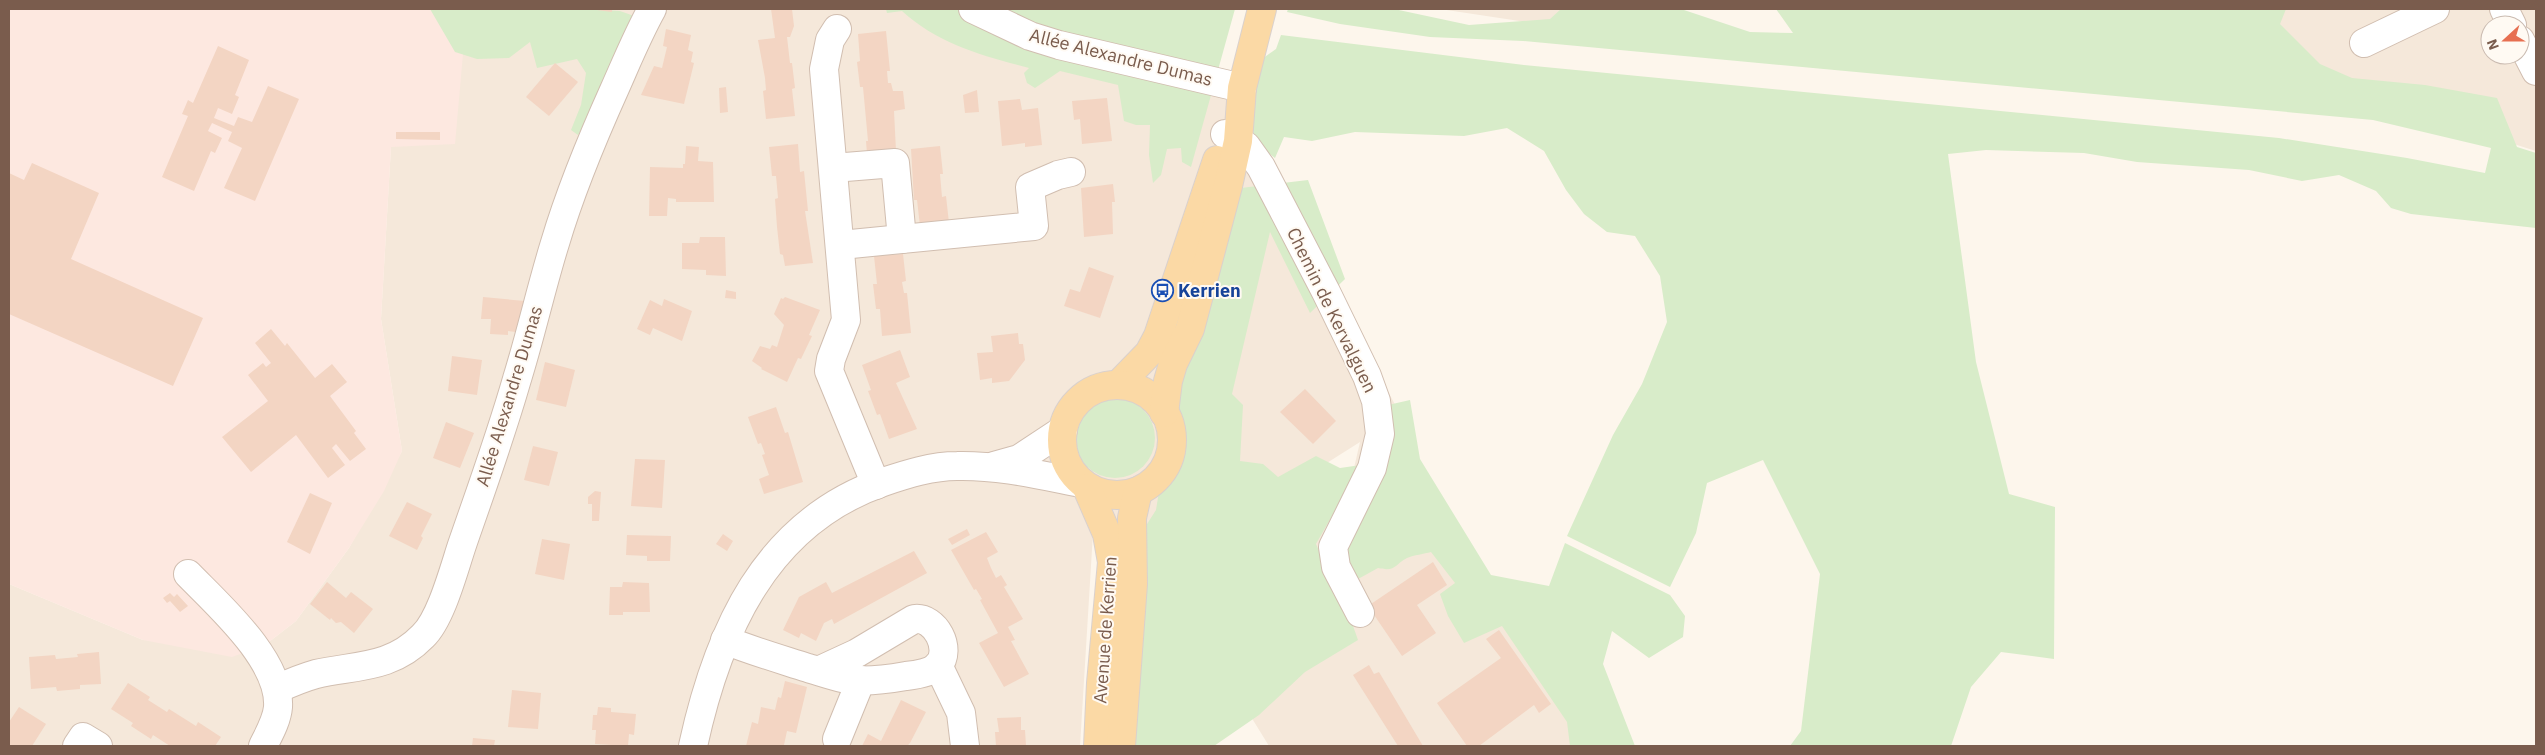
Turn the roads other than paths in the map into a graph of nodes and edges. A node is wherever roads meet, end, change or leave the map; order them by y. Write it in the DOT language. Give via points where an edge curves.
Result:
graph roads {
  1 [pos="652,9"];
  2 [pos="974,9"];
  3 [pos="1262,9"];
  4 [pos="2435,9"];
  5 [pos="837,29"];
  6 [pos="2364,43"];
  7 [pos="2530,59"];
  8 [pos="2536,71"];
  9 [pos="1244,83"];
  10 [pos="1231,137"];
  11 [pos="833,168"];
  12 [pos="1071,172"];
  13 [pos="902,239"];
  14 [pos="841,245"];
  15 [pos="1118,385"];
  16 [pos="1164,413"];
  17 [pos="1063,430"];
  18 [pos="994,466"];
  19 [pos="876,485"];
  20 [pos="1084,485"];
  21 [pos="1138,491"];
  22 [pos="188,574"];
  23 [pos="1360,613"];
  24 [pos="725,640"];
  25 [pos="938,666"];
  26 [pos="818,671"];
  27 [pos="861,680"];
  28 [pos="277,690"];
  29 [pos="837,739"];
  30 [pos="77,746"];
  31 [pos="98,746"];
  32 [pos="263,746"];
  33 [pos="693,746"];
  34 [pos="965,746"];
  35 [pos="1098,746"];
  36 [pos="1121,746"];
  1 -- 28 [label="street, Allée Alexandre Dumas" via="572,188 504,422 433,621 425,635 388,659 356,669 298,679"];
  2 -- 9 [label="street, Allée Alexandre Dumas" via="1030,36 1059,45"];
  3 -- 9 [label="main road"];
  4 -- 6 [label="street"];
  5 -- 11 [label="street" via="830,40 824,69"];
  7 -- 8 [label="street"];
  9 -- 10 [label="main road"];
  10 -- 15 [label="main road" via="1158,336 1149,353"];
  10 -- 16 [label="main road" via="1197,305 1168,381"];
  10 -- 23 [label="street, Chemin de Kervalguen" via="1252,152 1261,167 1334,308 1376,401 1380,434 1372,468 1333,547 1336,567"];
  11 -- 13 [label="street" via="895,163"];
  11 -- 14 [label="street"];
  12 -- 13 [label="street" via="1030,188 1034,226"];
  13 -- 14 [label="street"];
  14 -- 19 [label="street" via="846,320 829,371"];
  15 -- 16 [label="main road" via="1145,393"];
  15 -- 17 [label="main road" via="1103,387 1076,403 1067,415"];
  16 -- 21 [label="main road" via="1171,430 1171,449 1165,467 1154,481"];
  17 -- 18 [label="street" via="1019,459"];
  17 -- 20 [label="main road" via="1065,459"];
  18 -- 19 [label="street" via="931,469"];
  18 -- 20 [label="street"];
  19 -- 24 [label="street" via="826,511 782,548 750,590"];
  20 -- 21 [label="main road" via="1105,494 1122,496"];
  20 -- 35 [label="main road, Avenue de Kerrien" via="1107,534 1112,562"];
  21 -- 36 [label="main road, Avenue de Kerrien" via="1132,518 1134,584"];
  22 -- 28 [label="street" via="259,654"];
  24 -- 26 [label="street" via="758,654"];
  24 -- 33 [label="street" via="705,694"];
  25 -- 26 [label="street" via="943,644 933,626 919,618"];
  25 -- 27 [label="street" via="917,675"];
  25 -- 34 [label="street" via="962,713"];
  26 -- 27 [label="street"];
  27 -- 29 [label="street"];
  28 -- 32 [label="street" via="276,717"];
  30 -- 31 [label="street" via="83,737"];
}
